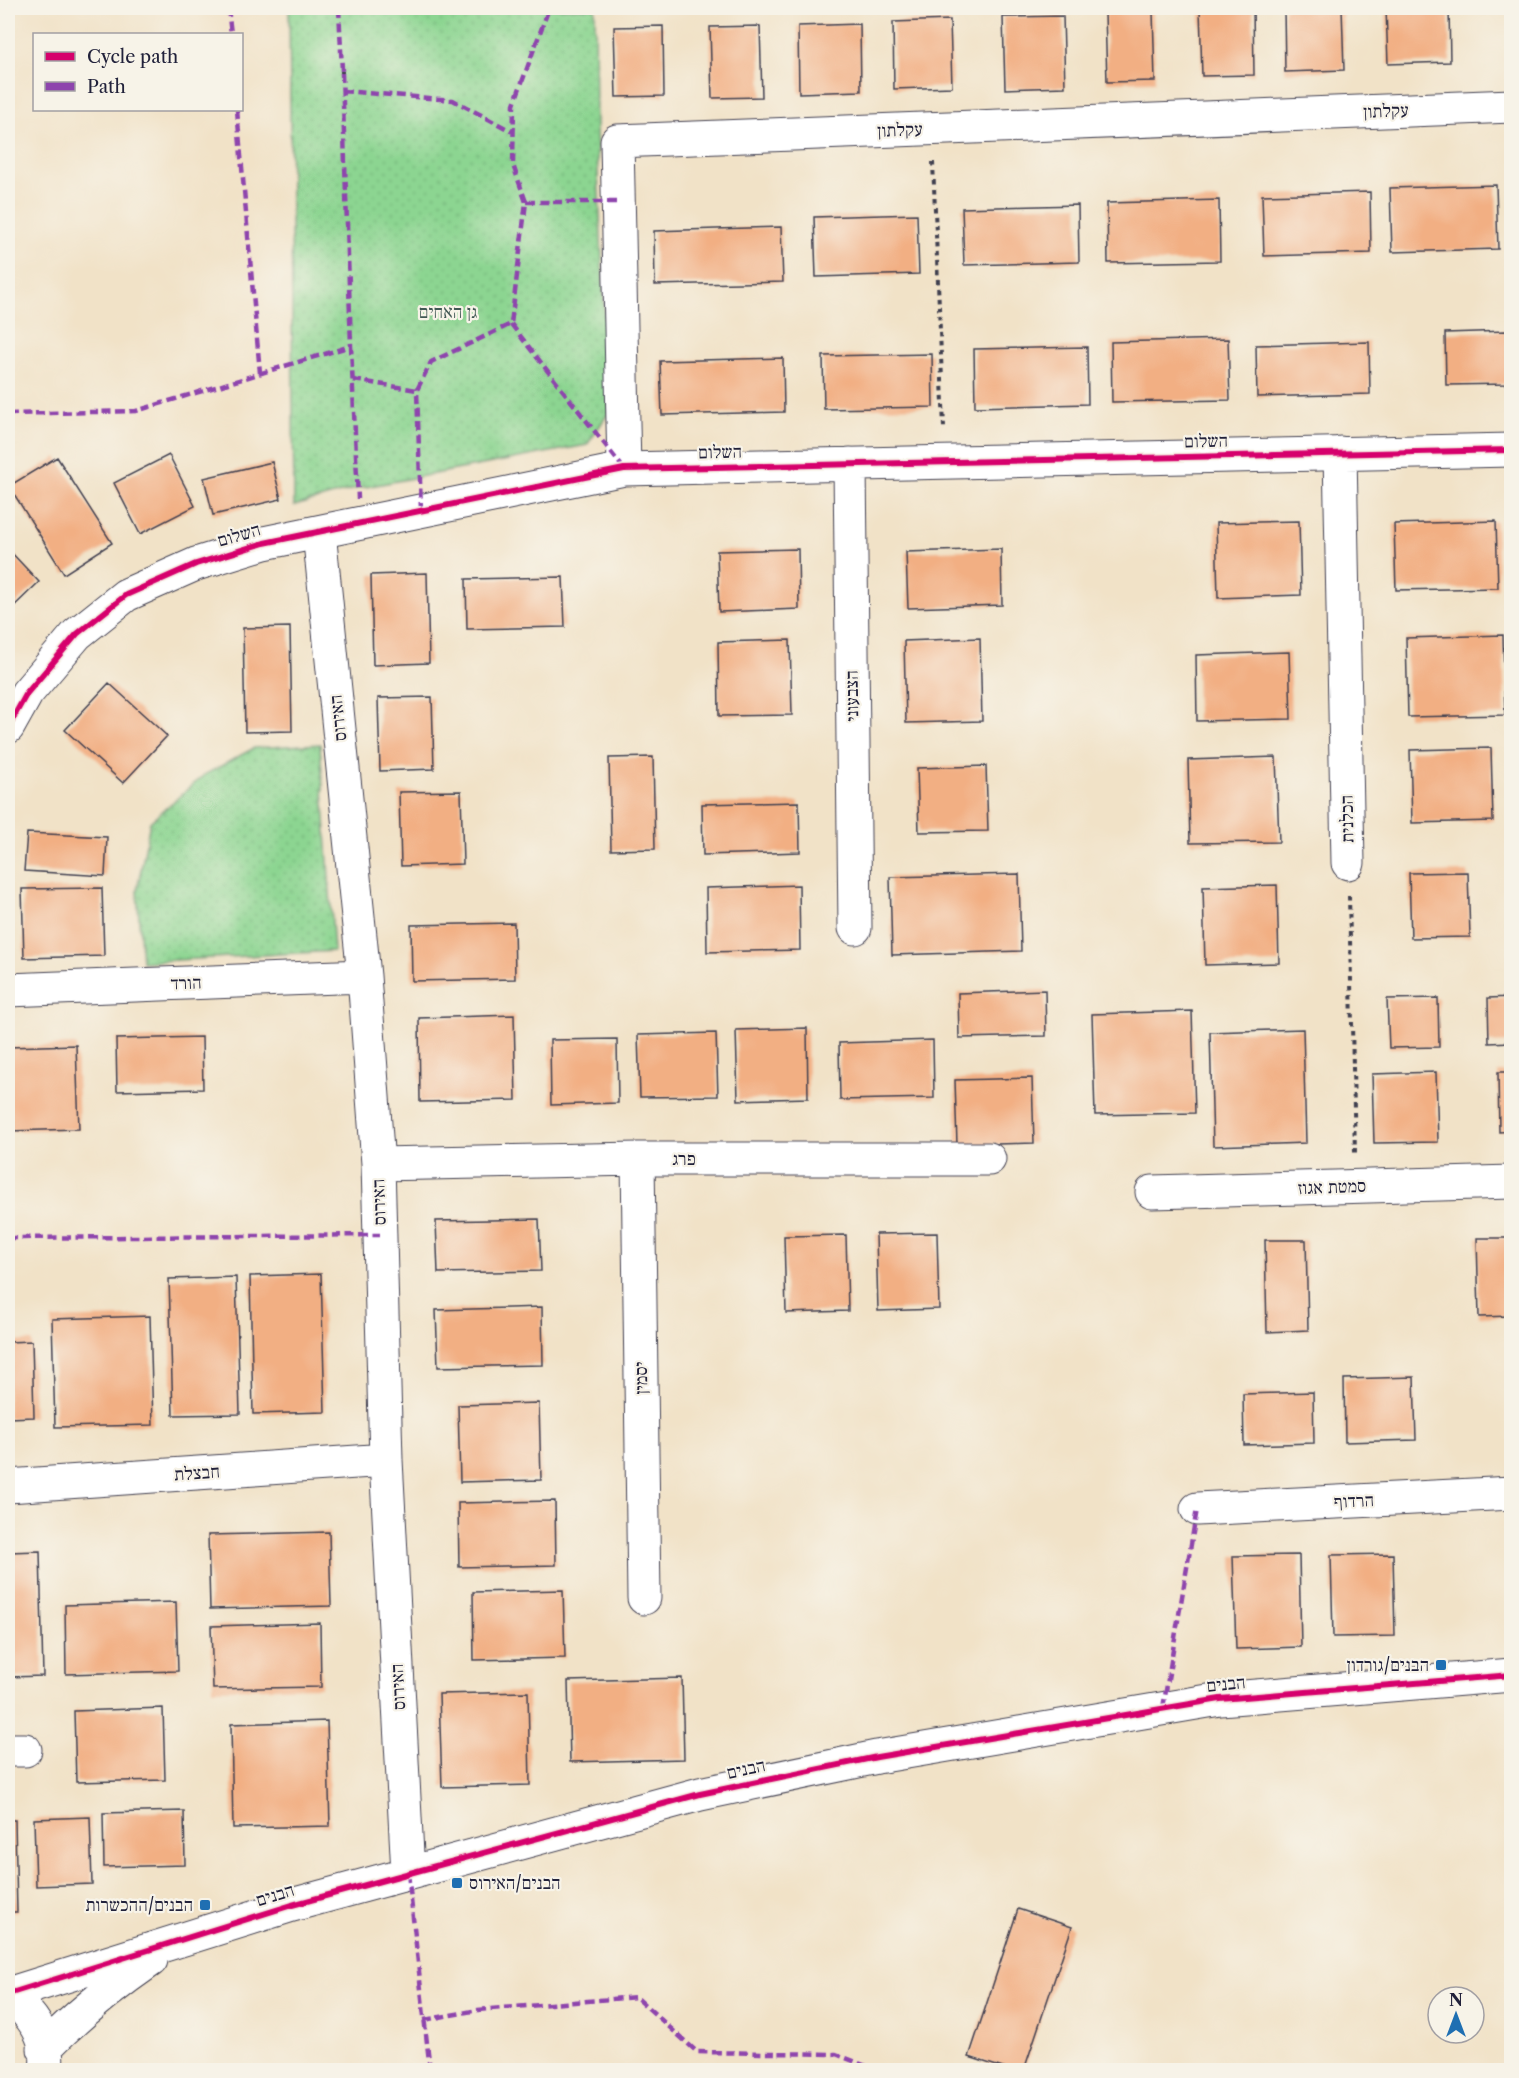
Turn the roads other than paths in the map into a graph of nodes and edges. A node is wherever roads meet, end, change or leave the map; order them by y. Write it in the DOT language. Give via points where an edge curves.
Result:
graph roads {
  1 [pos="1512,106"];
  2 [pos="1512,450"];
  3 [pos="1340,453"];
  4 [pos="850,464"];
  5 [pos="624,469"];
  6 [pos="319,532"];
  7 [pos="8,727"];
  8 [pos="1348,863"];
  9 [pos="855,928"];
  10 [pos="363,976"];
  11 [pos="8,990"];
  12 [pos="638,1159"];
  13 [pos="989,1159"];
  14 [pos="378,1164"];
  15 [pos="1512,1182"];
  16 [pos="1152,1192"];
  17 [pos="386,1460"];
  18 [pos="8,1486"];
  19 [pos="1512,1493"];
  20 [pos="1197,1509"];
  21 [pos="644,1598"];
  22 [pos="1512,1675"];
  23 [pos="408,1873"];
  24 [pos="182,1939"];
  25 [pos="8,1994"];
  26 [pos="45,2060"];
  1 -- 5 [label="street, עקלתון" via="617,141"];
  2 -- 3 [label="street, השלום"];
  3 -- 4 [label="street, השלום"];
  3 -- 8 [label="street, הכלנית"];
  4 -- 5 [label="street, השלום"];
  4 -- 9 [label="street, הצבעוני"];
  5 -- 6 [label="street, השלום"];
  6 -- 7 [label="street, השלום" via="264,543 196,564 126,595 77,634 27,693"];
  6 -- 10 [label="street, האירוס"];
  10 -- 11 [label="street, הורד"];
  10 -- 14 [label="street, האירוס"];
  12 -- 13 [label="street, פרג"];
  12 -- 14 [label="street, פרג"];
  12 -- 21 [label="street, יסמין"];
  14 -- 17 [label="street, האירוס"];
  15 -- 16 [label="street, סמטת אגוז"];
  17 -- 18 [label="street, חבצלת"];
  17 -- 23 [label="street, האירוס"];
  19 -- 20 [label="street, הרדוף"];
  22 -- 23 [label="street, הבנים" via="1220,1699 877,1757 700,1794"];
  23 -- 24 [label="street, הבנים"];
  24 -- 25 [label="street, הבנים"];
  24 -- 26 [label="street, הבנים" via="112,1986 72,2021"];
  25 -- 26 [label="street" via="28,2011 41,2034"];
}
